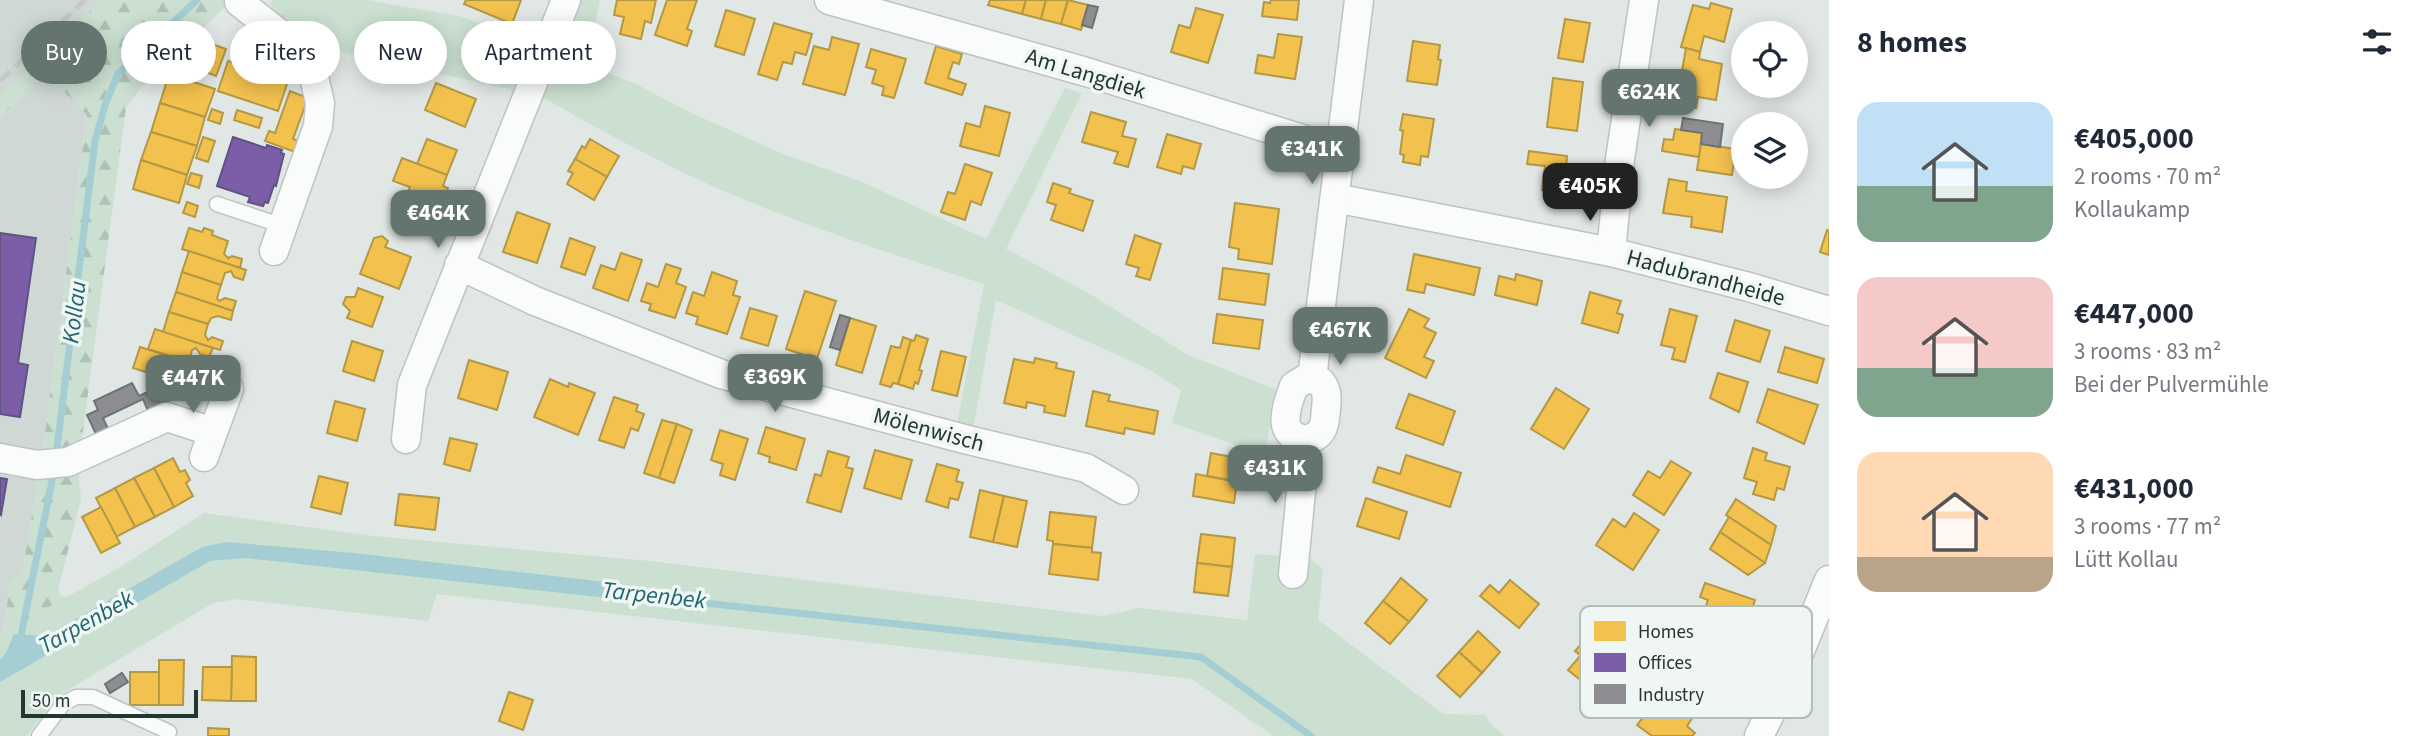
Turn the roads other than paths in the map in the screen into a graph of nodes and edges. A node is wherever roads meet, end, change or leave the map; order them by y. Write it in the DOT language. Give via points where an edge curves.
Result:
graph roads {
  1 [pos="243,0"];
  2 [pos="566,0"];
  3 [pos="829,0"];
  4 [pos="1359,0"];
  5 [pos="1644,0"];
  6 [pos="1341,152"];
  7 [pos="1335,198"];
  8 [pos="217,204"];
  9 [pos="279,239"];
  10 [pos="1611,252"];
  11 [pos="459,265"];
  12 [pos="1829,311"];
  13 [pos="229,389"];
  14 [pos="405,439"];
  15 [pos="0,458"];
  16 [pos="1124,490"];
  17 [pos="1293,574"];
  18 [pos="1829,580"];
  19 [pos="1812,622"];
  20 [pos="1768,718"];
  21 [pos="169,732"];
  22 [pos="39,736"];
  23 [pos="1759,736"];
  1 -- 9 [label="street" via="239,2 281,35 313,77 320,103 318,126"];
  2 -- 11 [label="street"];
  3 -- 6 [label="street, Am Langdiek" via="1083,71"];
  4 -- 6 [label="street"];
  5 -- 10 [label="street"];
  6 -- 7 [label="street"];
  7 -- 10 [label="street, Hadubrandheide"];
  7 -- 17 [label="street" via="1312,378 1326,391 1325,420 1321,432 1306,440"];
  8 -- 9 [label="lane"];
  10 -- 12 [label="street, Hadubrandheide"];
  11 -- 14 [label="street" via="412,385"];
  11 -- 16 [label="street, Mölenwisch" via="534,301 721,374 1086,468"];
  13 -- 15 [label="street" via="209,445 167,417 68,462 37,465"];
  18 -- 19 [label="street"];
  20 -- 23 [label="street"];
  21 -- 22 [label="lane" via="93,698 76,697 63,704"];
}
